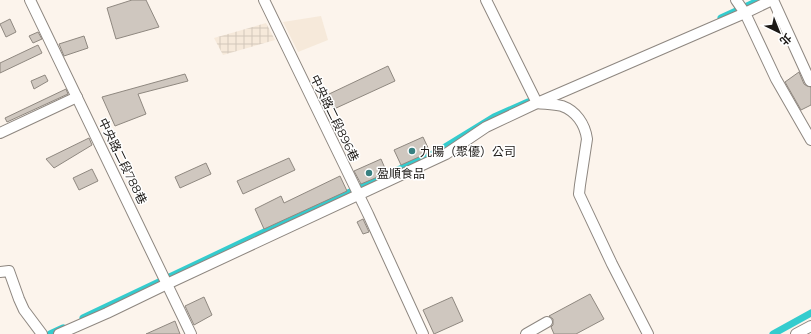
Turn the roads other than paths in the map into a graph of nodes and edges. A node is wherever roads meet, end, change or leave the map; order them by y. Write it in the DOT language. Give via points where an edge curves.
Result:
graph roads {
  1 [pos="30,0"];
  2 [pos="264,0"];
  3 [pos="486,0"];
  4 [pos="736,0"];
  5 [pos="772,0"];
  6 [pos="745,13"];
  7 [pos="810,81"];
  8 [pos="77,97"];
  9 [pos="537,103"];
  10 [pos="0,133"];
  11 [pos="811,140"];
  12 [pos="358,195"];
  13 [pos="0,272"];
  14 [pos="167,284"];
  15 [pos="547,322"];
  16 [pos="811,326"];
  17 [pos="419,333"];
  18 [pos="42,334"];
  19 [pos="59,334"];
  20 [pos="191,334"];
  21 [pos="526,334"];
  22 [pos="648,334"];
  23 [pos="796,334"];
  1 -- 8 [label="street, 中央路二段788巷"];
  2 -- 12 [label="street, 中央路二段896巷"];
  3 -- 9 [label="street"];
  4 -- 6 [label="street"];
  5 -- 6 [label="street"];
  5 -- 7 [label="street"];
  6 -- 9 [label="street"];
  6 -- 11 [label="street" via="776,79"];
  8 -- 10 [label="street"];
  8 -- 14 [label="street, 中央路二段788巷"];
  9 -- 12 [label="street" via="486,127 446,154"];
  9 -- 22 [label="street" via="561,106 582,122 587,139 579,194"];
  12 -- 14 [label="street"];
  12 -- 17 [label="street, 中央路二段896巷"];
  13 -- 18 [label="street" via="9,271 18,299"];
  14 -- 19 [label="street"];
  14 -- 20 [label="street, 中央路二段788巷"];
  15 -- 21 [label="street"];
  16 -- 23 [label="street"];
}
